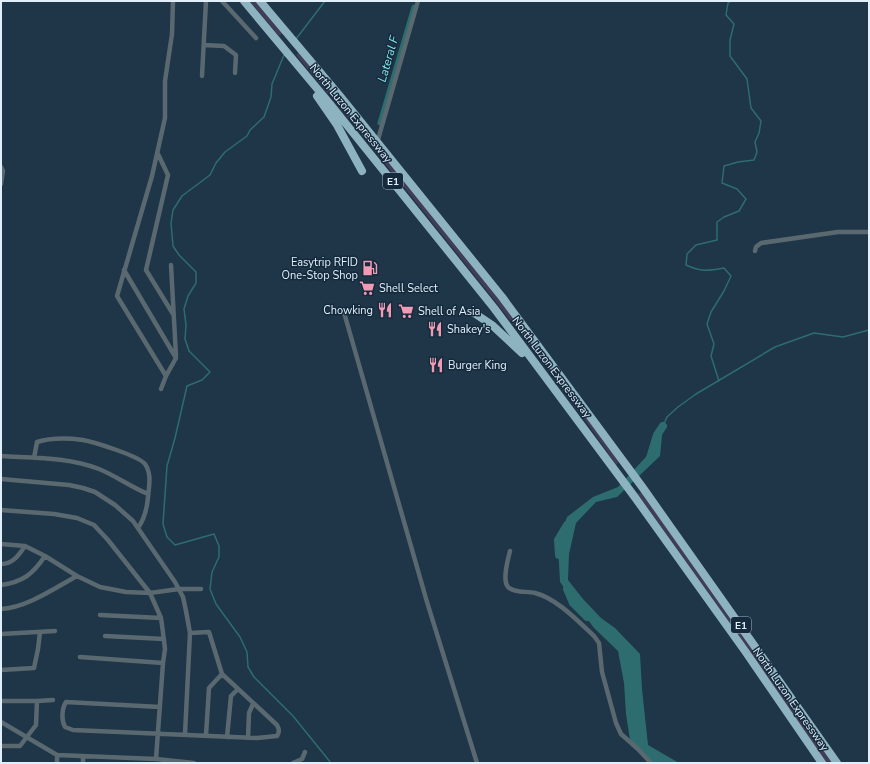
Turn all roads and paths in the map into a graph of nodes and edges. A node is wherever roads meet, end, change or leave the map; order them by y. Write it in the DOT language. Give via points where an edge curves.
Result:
graph roads {
  1 [pos="172,1"];
  2 [pos="206,1"];
  3 [pos="222,1"];
  4 [pos="244,1"];
  5 [pos="260,1"];
  6 [pos="418,1"];
  7 [pos="256,38"];
  8 [pos="204,45"];
  9 [pos="292,58"];
  10 [pos="235,73"];
  11 [pos="202,76"];
  12 [pos="377,142"];
  13 [pos="158,154"];
  14 [pos="1,167"];
  15 [pos="362,171"];
  16 [pos="1,184"];
  17 [pos="869,232"];
  18 [pos="755,251"];
  19 [pos="171,265"];
  20 [pos="124,270"];
  21 [pos="343,309"];
  22 [pos="474,313"];
  23 [pos="173,314"];
  24 [pos="176,358"];
  25 [pos="166,376"];
  26 [pos="162,389"];
  27 [pos="574,415"];
  28 [pos="1,456"];
  29 [pos="34,458"];
  30 [pos="1,479"];
  31 [pos="148,494"];
  32 [pos="1,510"];
  33 [pos="138,528"];
  34 [pos="1,544"];
  35 [pos="25,546"];
  36 [pos="510,551"];
  37 [pos="45,556"];
  38 [pos="1,564"];
  39 [pos="77,576"];
  40 [pos="1,585"];
  41 [pos="179,589"];
  42 [pos="202,589"];
  43 [pos="150,594"];
  44 [pos="1,609"];
  45 [pos="100,615"];
  46 [pos="161,618"];
  47 [pos="40,632"];
  48 [pos="55,632"];
  49 [pos="190,633"];
  50 [pos="1,634"];
  51 [pos="106,636"];
  52 [pos="164,639"];
  53 [pos="80,657"];
  54 [pos="163,663"];
  55 [pos="1,670"];
  56 [pos="222,674"];
  57 [pos="238,689"];
  58 [pos="53,700"];
  59 [pos="1,701"];
  60 [pos="37,701"];
  61 [pos="253,704"];
  62 [pos="160,707"];
  63 [pos="1,722"];
  64 [pos="157,733"];
  65 [pos="184,734"];
  66 [pos="206,735"];
  67 [pos="227,737"];
  68 [pos="26,738"];
  69 [pos="248,738"];
  70 [pos="1,746"];
  71 [pos="305,752"];
  72 [pos="57,756"];
  73 [pos="84,757"];
  74 [pos="108,757"];
  75 [pos="134,761"];
  76 [pos="158,761"];
  77 [pos="303,761"];
  78 [pos="57,763"];
  79 [pos="83,763"];
  80 [pos="108,763"];
  81 [pos="184,763"];
  82 [pos="194,763"];
  83 [pos="293,763"];
  84 [pos="477,763"];
  85 [pos="651,763"];
  86 [pos="822,763"];
  87 [pos="837,763"];
  1 -- 13 [label="street" via="172,34 165,81 165,118"];
  2 -- 8 [label="street"];
  3 -- 7 [label="street"];
  4 -- 9 [label="highway, North Luzon Expressway / E1"];
  5 -- 12 [label="highway, North Luzon Expressway / E1"];
  6 -- 12 [label="street"];
  8 -- 10 [label="street" via="224,46 236,55"];
  8 -- 11 [label="street"];
  9 -- 15 [label="highway" via="337,125"];
  9 -- 27 [label="highway, North Luzon Expressway / E1" via="494,308"];
  12 -- 87 [label="highway, North Luzon Expressway / E1" via="502,297 643,488"];
  13 -- 20 [label="street"];
  13 -- 23 [label="street" via="168,175 146,270"];
  14 -- 16 [label="street"];
  17 -- 18 [label="street" via="838,232 761,243"];
  19 -- 23 [label="street"];
  20 -- 24 [label="street"];
  20 -- 25 [label="street" via="117,296"];
  21 -- 84 [label="street" via="427,602"];
  22 -- 27 [label="highway" via="492,325 521,352"];
  23 -- 24 [label="street"];
  24 -- 25 [label="street"];
  25 -- 26 [label="street"];
  27 -- 86 [label="highway, North Luzon Expressway / E1" via="745,651"];
  28 -- 29 [label="street"];
  29 -- 31 [label="street" via="66,460 87,465"];
  29 -- 31 [label="street" via="36,443 39,441 74,439 132,455 145,463 150,475"];
  30 -- 33 [label="street" via="69,485 94,492 115,505"];
  31 -- 33 [label="street" via="144,520"];
  32 -- 43 [label="street" via="54,514 77,518 94,525"];
  33 -- 41 [label="street"];
  34 -- 35 [label="street"];
  35 -- 37 [label="street"];
  35 -- 38 [label="street" via="16,558 7,564"];
  36 -- 85 [label="street" via="505,580 507,586 512,590 535,593 555,602 599,643 602,672 616,723 621,734"];
  37 -- 39 [label="street"];
  37 -- 40 [label="street" via="26,578 12,584"];
  39 -- 43 [label="street" via="100,587"];
  39 -- 44 [label="street" via="26,603"];
  41 -- 42 [label="street"];
  41 -- 43 [label="street"];
  41 -- 49 [label="street" via="185,604"];
  43 -- 46 [label="street"];
  45 -- 46 [label="street"];
  46 -- 52 [label="street"];
  47 -- 48 [label="street"];
  47 -- 50 [label="street"];
  47 -- 55 [label="street" via="34,668"];
  49 -- 56 [label="street" via="209,632"];
  49 -- 65 [label="street"];
  51 -- 52 [label="street"];
  52 -- 54 [label="street"];
  53 -- 54 [label="street"];
  54 -- 62 [label="street"];
  56 -- 57 [label="street"];
  56 -- 66 [label="street" via="209,688"];
  57 -- 61 [label="street"];
  57 -- 67 [label="street" via="231,696"];
  58 -- 60 [label="street"];
  59 -- 60 [label="street"];
  60 -- 68 [label="street" via="36,725"];
  61 -- 69 [label="street" via="249,713"];
  61 -- 69 [label="street" via="280,730 277,736"];
  62 -- 64 [label="street"];
  62 -- 64 [label="street" via="66,702 64,707 63,724 73,730"];
  63 -- 68 [label="street"];
  64 -- 65 [label="street"];
  64 -- 76 [label="street"];
  65 -- 66 [label="street"];
  66 -- 67 [label="street"];
  67 -- 69 [label="street"];
  68 -- 70 [label="street" via="20,746"];
  68 -- 72 [label="street"];
  71 -- 77 [label="street"];
  72 -- 73 [label="street"];
  72 -- 78 [label="street"];
  73 -- 74 [label="street"];
  73 -- 79 [label="street"];
  74 -- 75 [label="street"];
  74 -- 80 [label="street"];
  75 -- 76 [label="street"];
  76 -- 81 [label="street"];
  77 -- 83 [label="street"];
  81 -- 82 [label="street"];
}
